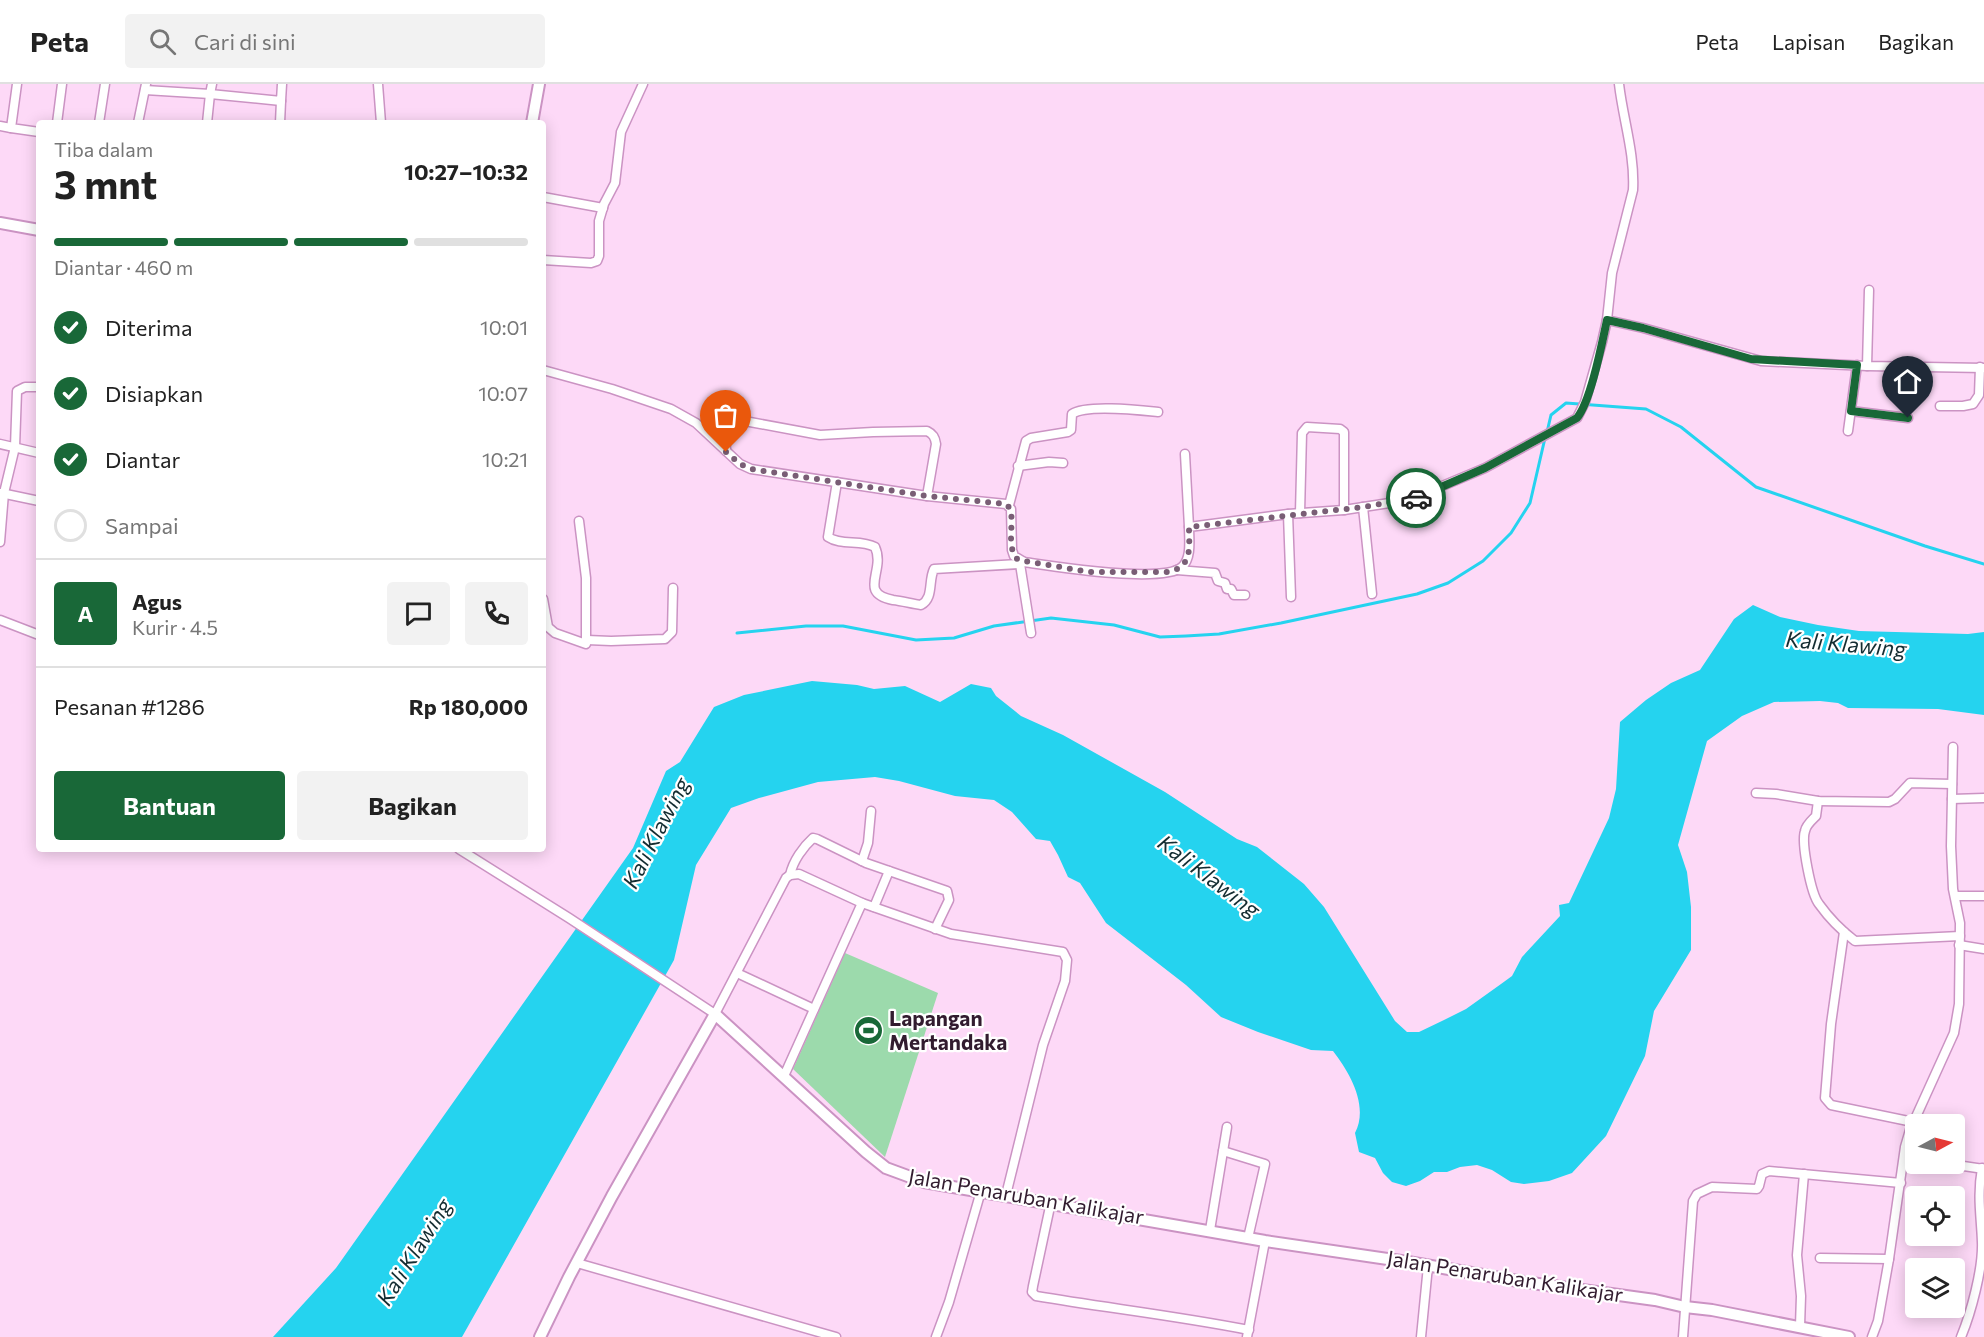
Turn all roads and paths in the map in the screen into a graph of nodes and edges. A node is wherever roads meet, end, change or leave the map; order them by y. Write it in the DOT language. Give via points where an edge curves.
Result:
graph roads {
  1 [pos="17,84"];
  2 [pos="62,84"];
  3 [pos="105,84"];
  4 [pos="212,84"];
  5 [pos="282,84"];
  6 [pos="378,84"];
  7 [pos="539,84"];
  8 [pos="643,84"];
  9 [pos="1619,84"];
  10 [pos="146,87"];
  11 [pos="210,94"];
  12 [pos="281,101"];
  13 [pos="57,120"];
  14 [pos="99,120"];
  15 [pos="139,120"];
  16 [pos="207,120"];
  17 [pos="280,120"];
  18 [pos="381,120"];
  19 [pos="533,120"];
  20 [pos="0,126"];
  21 [pos="11,128"];
  22 [pos="36,132"];
  23 [pos="546,198"];
  24 [pos="603,208"];
  25 [pos="0,223"];
  26 [pos="36,229"];
  27 [pos="546,260"];
  28 [pos="1869,290"];
  29 [pos="1607,320"];
  30 [pos="1862,365"];
  31 [pos="1982,367"];
  32 [pos="546,371"];
  33 [pos="36,387"];
  34 [pos="1940,406"];
  35 [pos="1851,411"];
  36 [pos="1158,412"];
  37 [pos="1908,418"];
  38 [pos="1848,431"];
  39 [pos="0,444"];
  40 [pos="15,447"];
  41 [pos="36,452"];
  42 [pos="726,452"];
  43 [pos="1185,454"];
  44 [pos="1063,463"];
  45 [pos="1018,466"];
  46 [pos="837,482"];
  47 [pos="2,493"];
  48 [pos="927,496"];
  49 [pos="36,500"];
  50 [pos="1009,505"];
  51 [pos="1363,507"];
  52 [pos="1344,510"];
  53 [pos="1300,513"];
  54 [pos="1288,514"];
  55 [pos="579,521"];
  56 [pos="1189,527"];
  57 [pos="0,542"];
  58 [pos="1022,563"];
  59 [pos="1178,570"];
  60 [pos="673,588"];
  61 [pos="1372,594"];
  62 [pos="1245,595"];
  63 [pos="1291,597"];
  64 [pos="0,620"];
  65 [pos="546,623"];
  66 [pos="1030,633"];
  67 [pos="36,634"];
  68 [pos="587,640"];
  69 [pos="1953,747"];
  70 [pos="1952,784"];
  71 [pos="1755,793"];
  72 [pos="1984,798"];
  73 [pos="1952,799"];
  74 [pos="1818,801"];
  75 [pos="870,811"];
  76 [pos="464,852"];
  77 [pos="862,861"];
  78 [pos="889,871"];
  79 [pos="790,874"];
  80 [pos="1955,896"];
  81 [pos="1984,896"];
  82 [pos="862,903"];
  83 [pos="874,907"];
  84 [pos="935,929"];
  85 [pos="1844,932"];
  86 [pos="1959,940"];
  87 [pos="1984,949"];
  88 [pos="737,973"];
  89 [pos="814,1009"];
  90 [pos="716,1014"];
  91 [pos="784,1076"];
  92 [pos="1917,1114"];
  93 [pos="1905,1120"];
  94 [pos="1227,1126"];
  95 [pos="1905,1147"];
  96 [pos="1223,1151"];
  97 [pos="1965,1166"];
  98 [pos="1983,1168"];
  99 [pos="1804,1174"];
  100 [pos="1901,1184"];
  101 [pos="981,1191"];
  102 [pos="1006,1195"];
  103 [pos="1051,1202"];
  104 [pos="1210,1230"];
  105 [pos="1248,1238"];
  106 [pos="1265,1241"];
  107 [pos="1820,1258"];
  108 [pos="1889,1259"];
  109 [pos="577,1263"];
  110 [pos="1428,1266"];
  111 [pos="1685,1307"];
  112 [pos="1800,1326"];
  113 [pos="1248,1333"];
  114 [pos="1826,1334"];
  115 [pos="540,1337"];
  116 [pos="836,1337"];
  117 [pos="936,1337"];
  118 [pos="1421,1337"];
  119 [pos="1683,1337"];
  120 [pos="1849,1337"];
  121 [pos="1872,1337"];
  122 [pos="1961,1337"];
  1 -- 21 [label="street"];
  2 -- 13 [label="street"];
  3 -- 14 [label="street"];
  4 -- 11 [label="street"];
  5 -- 12 [label="street"];
  6 -- 18 [label="street"];
  7 -- 19 [label="street"];
  8 -- 24 [label="street" via="621,132 615,183"];
  9 -- 29 [label="street" via="1634,176 1612,273"];
  10 -- 11 [label="street"];
  10 -- 15 [label="street"];
  11 -- 12 [label="street"];
  11 -- 16 [label="street"];
  12 -- 17 [label="street"];
  20 -- 21 [label="street"];
  21 -- 22 [label="street"];
  23 -- 24 [label="street"];
  24 -- 27 [label="street" via="597,261"];
  25 -- 26 [label="street"];
  28 -- 30 [label="street"];
  29 -- 30 [label="street" via="1751,359"];
  29 -- 51 [label="street" via="1588,393 1577,418 1449,484 1409,500"];
  30 -- 31 [label="street"];
  30 -- 35 [label="street"];
  31 -- 34 [label="street" via="1979,395 1973,404"];
  32 -- 42 [label="street" via="670,409 696,423"];
  33 -- 40 [label="street" via="17,392"];
  35 -- 37 [label="street"];
  35 -- 38 [label="street"];
  36 -- 45 [label="street" via="1074,411 1068,432 1026,441"];
  39 -- 40 [label="street"];
  40 -- 41 [label="street"];
  40 -- 47 [label="street"];
  42 -- 46 [label="street" via="751,469"];
  42 -- 48 [label="street" via="725,427 734,420 820,435 927,431 936,444"];
  43 -- 56 [label="street"];
  44 -- 45 [label="street"];
  45 -- 50 [label="street"];
  46 -- 48 [label="street"];
  46 -- 58 [label="street" via="828,537 875,547 878,562 874,586 881,597 921,605 929,597 934,569"];
  47 -- 49 [label="street"];
  47 -- 57 [label="street"];
  48 -- 50 [label="street"];
  50 -- 58 [label="street" via="1012,550"];
  51 -- 52 [label="street"];
  51 -- 61 [label="street"];
  52 -- 53 [label="street"];
  52 -- 53 [label="street" via="1344,432 1307,428 1302,433"];
  53 -- 54 [label="street"];
  54 -- 56 [label="street"];
  54 -- 63 [label="street"];
  55 -- 68 [label="street" via="586,578"];
  56 -- 59 [label="street" via="1187,559"];
  58 -- 59 [label="street" via="1107,573"];
  58 -- 66 [label="street"];
  59 -- 62 [label="street" via="1215,573 1234,596"];
  60 -- 68 [label="street" via="672,632 665,639"];
  64 -- 67 [label="street"];
  65 -- 68 [label="street" via="555,633 585,644"];
  69 -- 70 [label="street"];
  70 -- 73 [label="street"];
  70 -- 74 [label="street" via="1910,783 1889,802"];
  71 -- 74 [label="street"];
  72 -- 73 [label="street"];
  73 -- 80 [label="street"];
  74 -- 85 [label="street" via="1816,816 1805,831 1805,857 1817,902"];
  75 -- 77 [label="street" via="868,843"];
  76 -- 90 [label="street"];
  77 -- 78 [label="street"];
  77 -- 79 [label="street" via="813,838 794,862"];
  78 -- 83 [label="street"];
  78 -- 84 [label="street" via="947,891 949,900"];
  79 -- 82 [label="street" via="799,874"];
  79 -- 88 [label="street"];
  80 -- 81 [label="street"];
  80 -- 86 [label="street"];
  82 -- 83 [label="street"];
  82 -- 89 [label="street"];
  83 -- 84 [label="street"];
  84 -- 102 [label="street" via="1063,952 1066,956 1065,981 1042,1045"];
  85 -- 86 [label="street" via="1856,941"];
  85 -- 93 [label="street" via="1826,1098 1831,1105"];
  86 -- 87 [label="street"];
  86 -- 92 [label="street" via="1959,1004 1954,1033"];
  88 -- 89 [label="street"];
  88 -- 90 [label="street"];
  89 -- 91 [label="street"];
  90 -- 91 [label="street, Jalan Penaruban Kalikajar"];
  90 -- 109 [label="street"];
  91 -- 101 [label="street, Jalan Penaruban Kalikajar" via="886,1168 924,1182"];
  94 -- 96 [label="street"];
  95 -- 100 [label="street"];
  96 -- 104 [label="street"];
  96 -- 105 [label="street" via="1265,1164"];
  97 -- 98 [label="street"];
  98 -- 122 [label="street" via="1979,1205 1982,1250 1974,1299"];
  99 -- 100 [label="street"];
  99 -- 111 [label="street" via="1765,1172 1756,1189 1712,1187 1697,1194 1693,1201"];
  99 -- 112 [label="street" via="1797,1256"];
  100 -- 108 [label="street"];
  101 -- 102 [label="street, Jalan Penaruban Kalikajar"];
  101 -- 117 [label="street"];
  102 -- 103 [label="street, Jalan Penaruban Kalikajar"];
  103 -- 104 [label="street, Jalan Penaruban Kalikajar"];
  103 -- 113 [label="street" via="1032,1292 1036,1296 1201,1320"];
  104 -- 105 [label="street, Jalan Penaruban Kalikajar"];
  105 -- 106 [label="street, Jalan Penaruban Kalikajar"];
  106 -- 110 [label="street, Jalan Penaruban Kalikajar"];
  106 -- 113 [label="street"];
  107 -- 108 [label="street"];
  108 -- 121 [label="street"];
  109 -- 115 [label="street"];
  109 -- 116 [label="street"];
  110 -- 111 [label="street, Jalan Penaruban Kalikajar"];
  110 -- 118 [label="street"];
  111 -- 112 [label="street, Jalan Penaruban Kalikajar"];
  111 -- 119 [label="street"];
  112 -- 114 [label="street, Jalan Penaruban Kalikajar"];
  114 -- 120 [label="street, Jalan Penaruban Kalikajar"];
}
